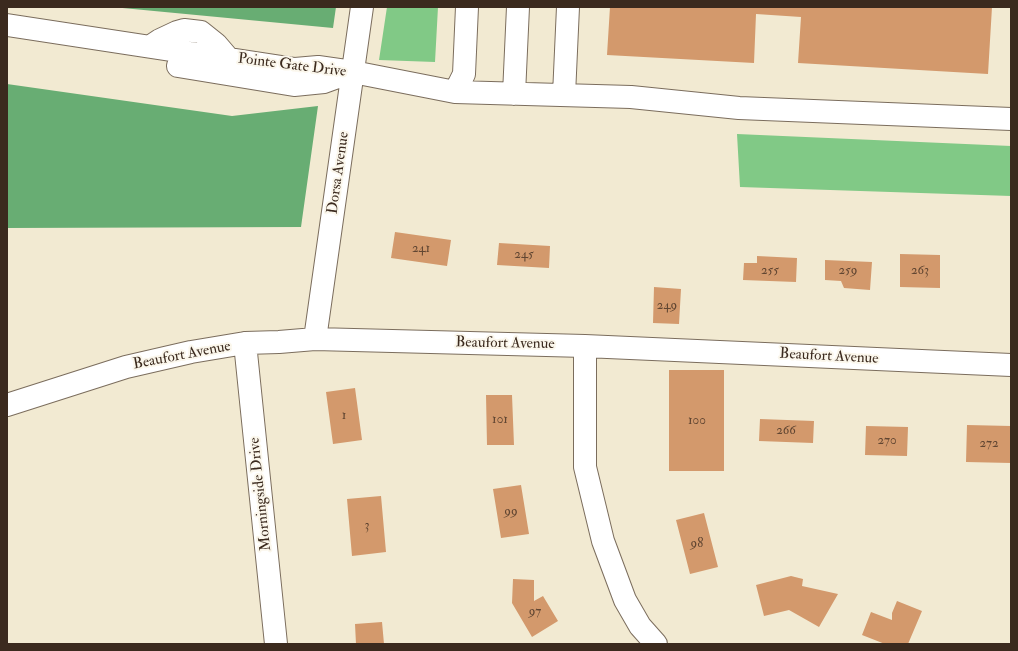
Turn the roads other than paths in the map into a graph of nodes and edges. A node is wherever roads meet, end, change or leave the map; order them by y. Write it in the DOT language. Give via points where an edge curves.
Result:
graph roads {
  1 [pos="362,7"];
  2 [pos="467,7"];
  3 [pos="518,7"];
  4 [pos="568,7"];
  5 [pos="7,25"];
  6 [pos="7,39"];
  7 [pos="353,72"];
  8 [pos="455,92"];
  9 [pos="514,94"];
  10 [pos="564,95"];
  11 [pos="1011,119"];
  12 [pos="315,339"];
  13 [pos="245,343"];
  14 [pos="585,346"];
  15 [pos="1011,365"];
  16 [pos="7,405"];
  17 [pos="276,644"];
  18 [pos="656,644"];
  1 -- 7 [label="street, Dorsa Avenue"];
  2 -- 8 [label="street" via="464,74"];
  3 -- 9 [label="street"];
  4 -- 10 [label="street"];
  5 -- 7 [label="street, Pointe Gate Drive" via="295,69 318,67"];
  6 -- 7 [label="street, Pointe Gate Drive" via="294,85 324,82"];
  7 -- 8 [label="street"];
  7 -- 12 [label="street, Dorsa Avenue"];
  8 -- 9 [label="street"];
  9 -- 10 [label="street"];
  10 -- 11 [label="street" via="631,97 739,108"];
  12 -- 13 [label="street, Beaufort Avenue"];
  12 -- 14 [label="street, Beaufort Avenue"];
  13 -- 16 [label="street, Beaufort Avenue" via="126,367"];
  13 -- 17 [label="street, Morningside Drive"];
  14 -- 15 [label="street, Beaufort Avenue"];
  14 -- 18 [label="street" via="585,467 603,541 625,600 640,626"];
}
